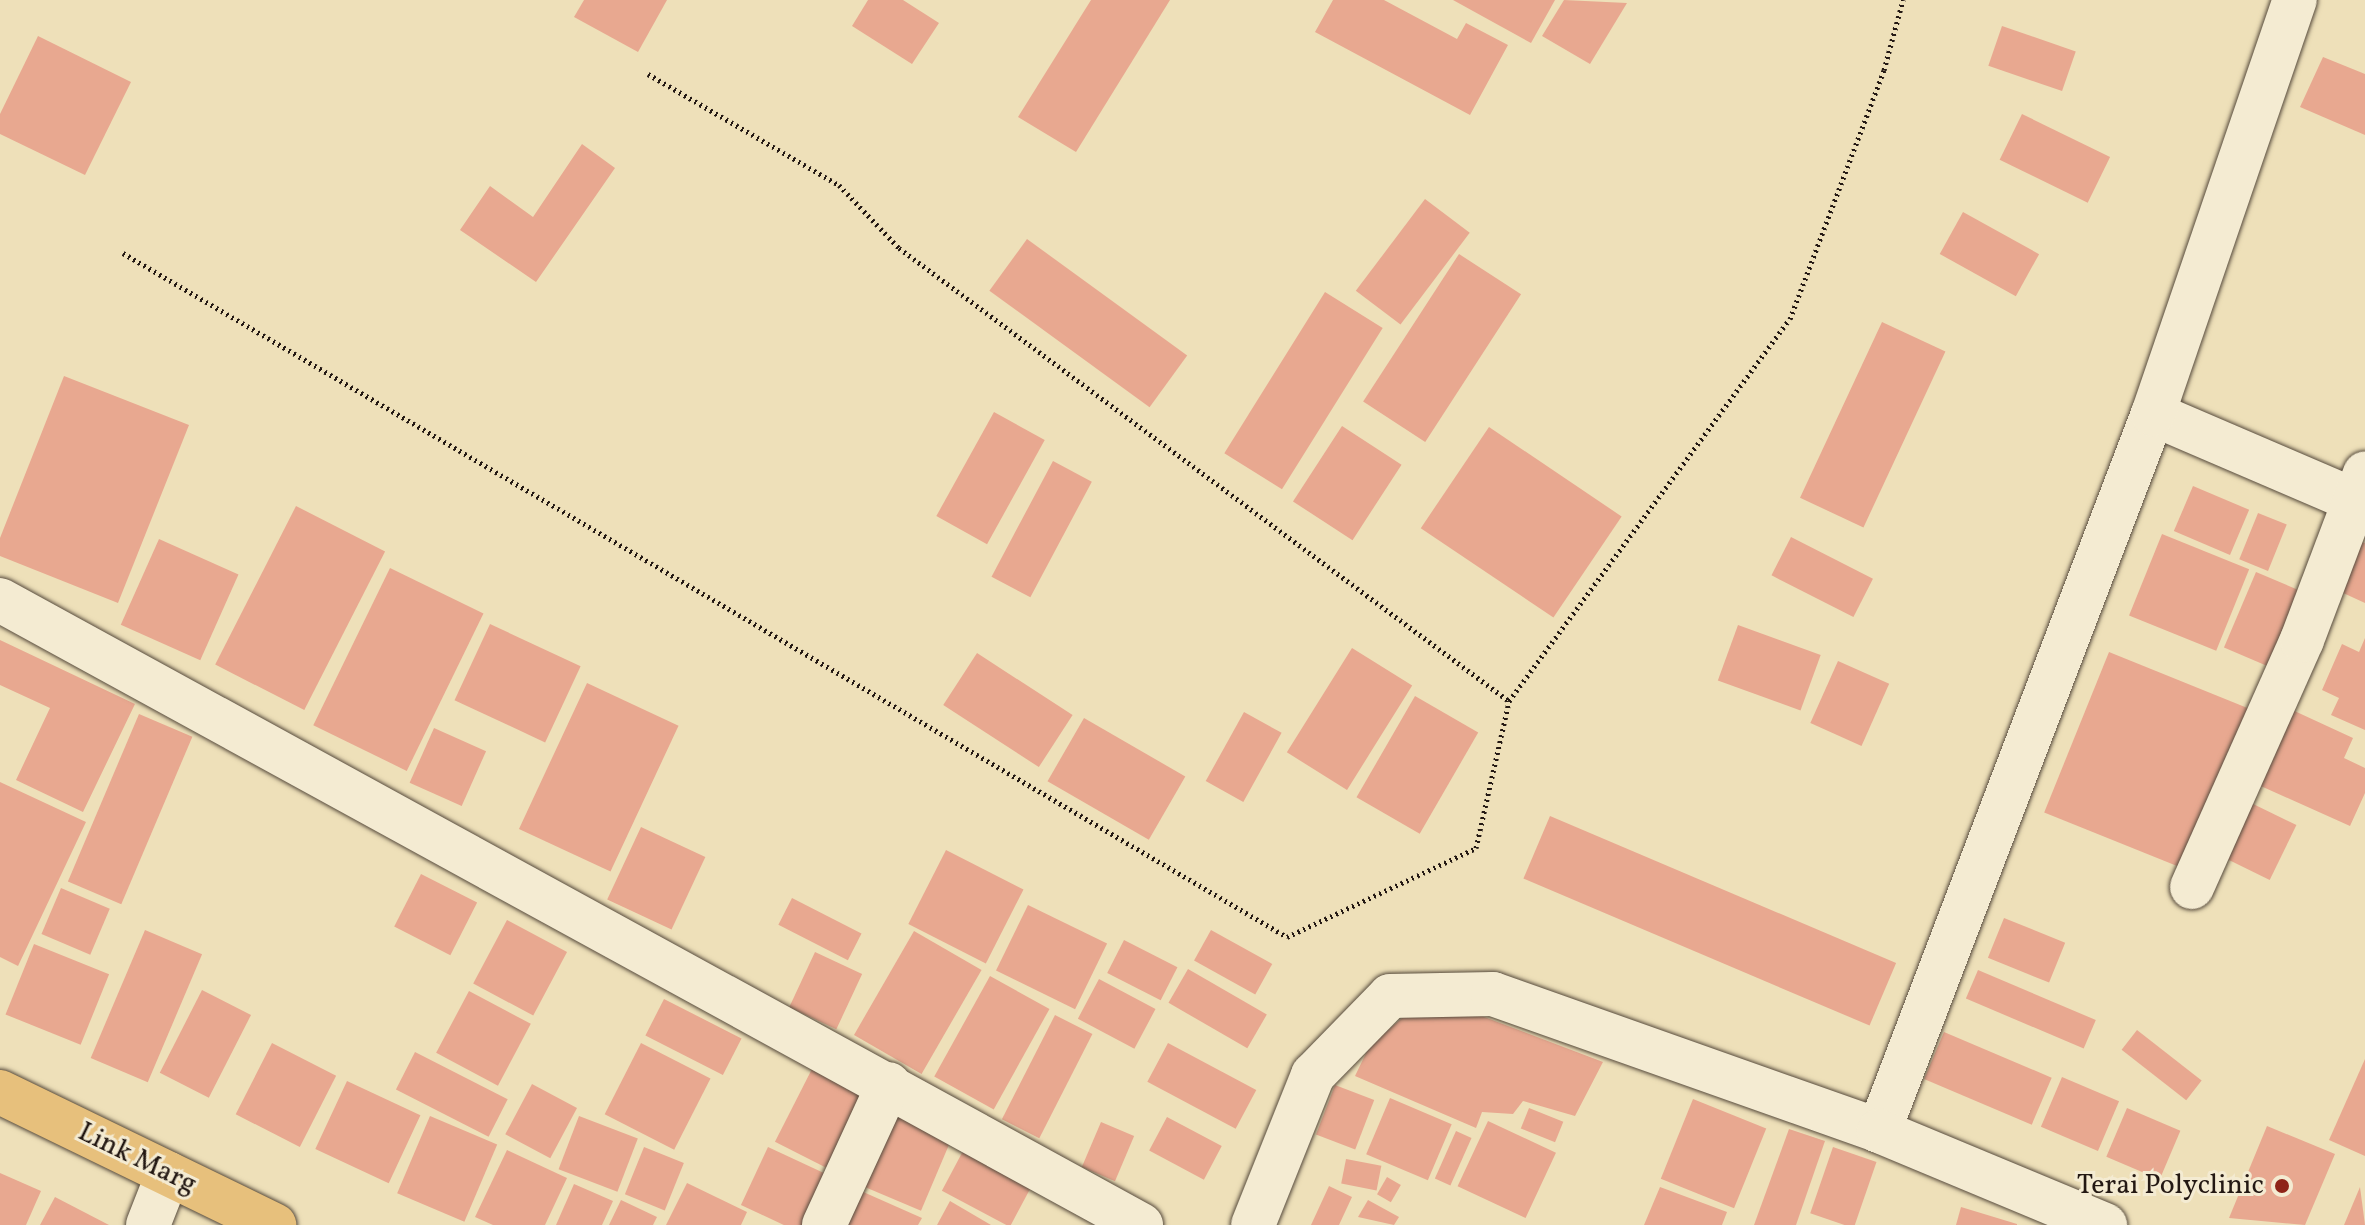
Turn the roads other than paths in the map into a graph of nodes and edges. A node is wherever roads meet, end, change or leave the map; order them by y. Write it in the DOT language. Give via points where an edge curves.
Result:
graph roads {
  1 [pos="2295,0"];
  2 [pos="2153,414"];
  3 [pos="2361,492"];
  4 [pos="0,600"];
  5 [pos="2192,887"];
  6 [pos="889,1084"];
  7 [pos="0,1092"];
  8 [pos="1879,1131"];
  9 [pos="168,1174"];
  10 [pos="148,1225"];
  11 [pos="274,1225"];
  12 [pos="824,1225"];
  13 [pos="1141,1225"];
  14 [pos="1253,1225"];
  15 [pos="2105,1225"];
  1 -- 2 [label="street"];
  2 -- 3 [label="street"];
  2 -- 8 [label="street"];
  3 -- 5 [label="street"];
  4 -- 6 [label="street"];
  6 -- 12 [label="street"];
  6 -- 13 [label="street"];
  7 -- 9 [label="main road, Link Marg"];
  8 -- 14 [label="street" via="1493,994 1390,996 1313,1075"];
  8 -- 15 [label="street"];
  9 -- 10 [label="street"];
  9 -- 11 [label="main road, Link Marg"];
}
